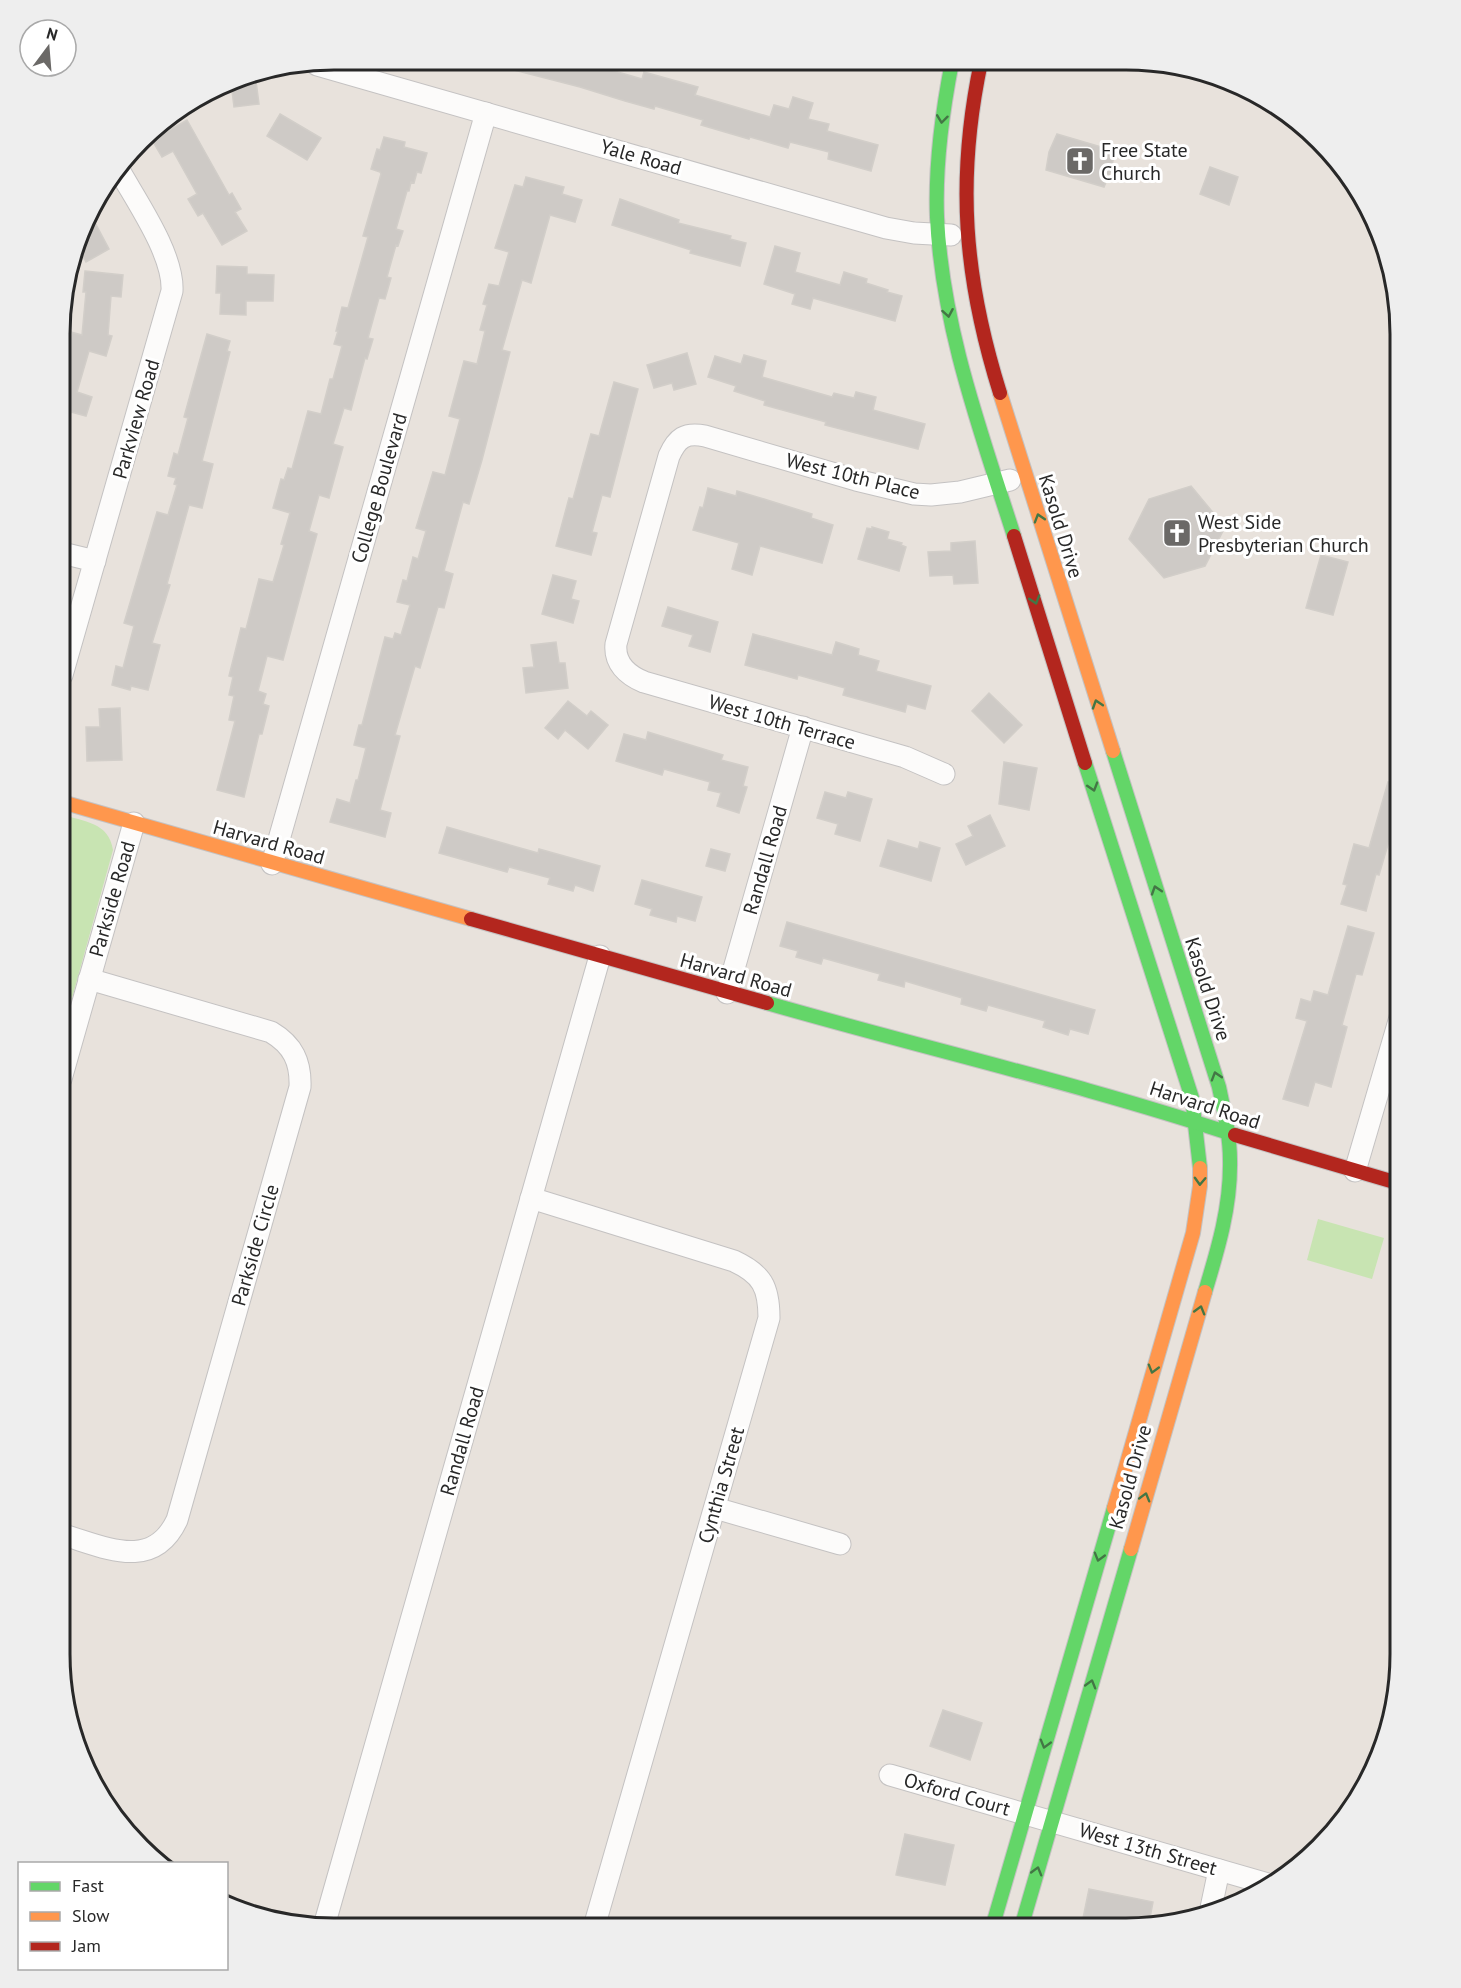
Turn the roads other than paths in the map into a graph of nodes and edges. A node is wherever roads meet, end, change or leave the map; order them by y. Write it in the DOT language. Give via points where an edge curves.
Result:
graph roads {
  1 [pos="335,70"];
  2 [pos="950,70"];
  3 [pos="979,70"];
  4 [pos="486,113"];
  5 [pos="123,177"];
  6 [pos="937,235"];
  7 [pos="967,235"];
  8 [pos="1025,475"];
  9 [pos="998,483"];
  10 [pos="70,555"];
  11 [pos="95,561"];
  12 [pos="70,647"];
  13 [pos="622,668"];
  14 [pos="803,727"];
  15 [pos="944,774"];
  16 [pos="70,804"];
  17 [pos="134,823"];
  18 [pos="272,864"];
  19 [pos="600,956"];
  20 [pos="89,979"];
  21 [pos="727,993"];
  22 [pos="70,1047"];
  23 [pos="1390,1052"];
  24 [pos="1196,1122"];
  25 [pos="1228,1133"];
  26 [pos="1355,1171"];
  27 [pos="1390,1181"];
  28 [pos="531,1198"];
  29 [pos="715,1508"];
  30 [pos="70,1537"];
  31 [pos="840,1544"];
  32 [pos="890,1775"];
  33 [pos="1025,1814"];
  34 [pos="1051,1821"];
  35 [pos="1219,1870"];
  36 [pos="1259,1882"];
  37 [pos="1212,1903"];
  38 [pos="326,1918"];
  39 [pos="596,1918"];
  40 [pos="995,1918"];
  41 [pos="1024,1918"];
  1 -- 4 [label="street, Yale Road"];
  2 -- 6 [label="main road, Kasold Drive, one-way" via="936,177"];
  3 -- 7 [label="main road, Kasold Drive" via="967,150"];
  4 -- 6 [label="street, Yale Road" via="886,228"];
  4 -- 18 [label="street, College Boulevard"];
  5 -- 11 [label="street, Parkview Road" via="165,254 172,271 172,285"];
  6 -- 7 [label="street, Yale Road"];
  6 -- 9 [label="main road, Kasold Drive, one-way" via="951,329"];
  7 -- 8 [label="main road, Kasold Drive" via="974,300"];
  8 -- 9 [label="street, West 10th Place"];
  25 -- 8 [label="main road, Kasold Drive, one-way" via="1214,1071"];
  9 -- 13 [label="street, West 10th Place" via="947,494 914,494 705,436 682,437 669,456 616,644"];
  9 -- 24 [label="main road, Kasold Drive, one-way" via="1185,1072"];
  10 -- 11 [label="street"];
  11 -- 12 [label="street, Parkview Road"];
  13 -- 14 [label="street, West 10th Terrace" via="644,682"];
  14 -- 15 [label="street, West 10th Terrace" via="904,757"];
  14 -- 21 [label="street, Randall Road"];
  16 -- 17 [label="main road, Harvard Road"];
  17 -- 18 [label="main road, Harvard Road"];
  17 -- 20 [label="street, Parkside Road"];
  18 -- 19 [label="main road, Harvard Road"];
  19 -- 21 [label="main road, Harvard Road"];
  19 -- 28 [label="street, Randall Road"];
  20 -- 22 [label="street, Parkside Road"];
  20 -- 30 [label="street, Parkside Circle" via="271,1032 288,1044 298,1062 300,1087 172,1531 148,1550 126,1553"];
  21 -- 24 [label="main road, Harvard Road"];
  23 -- 26 [label="street"];
  24 -- 25 [label="main road, Harvard Road"];
  24 -- 33 [label="main road, Kasold Drive, one-way" via="1200,1186 1192,1233"];
  25 -- 26 [label="main road, Harvard Road"];
  34 -- 25 [label="main road, Kasold Drive, one-way" via="1215,1259 1228,1195"];
  26 -- 27 [label="main road, Harvard Road"];
  28 -- 29 [label="street, Cynthia Street" via="734,1261 753,1272 766,1288 769,1318"];
  28 -- 38 [label="street, Randall Road"];
  29 -- 31 [label="street"];
  29 -- 39 [label="street, Cynthia Street"];
  32 -- 33 [label="street, Oxford Court"];
  33 -- 34 [label="street, West 13th Street"];
  33 -- 40 [label="main road, Kasold Drive"];
  34 -- 35 [label="street, West 13th Street"];
  41 -- 34 [label="main road, Kasold Drive, one-way"];
  35 -- 36 [label="street, West 13th Street"];
  35 -- 37 [label="street"];
}
